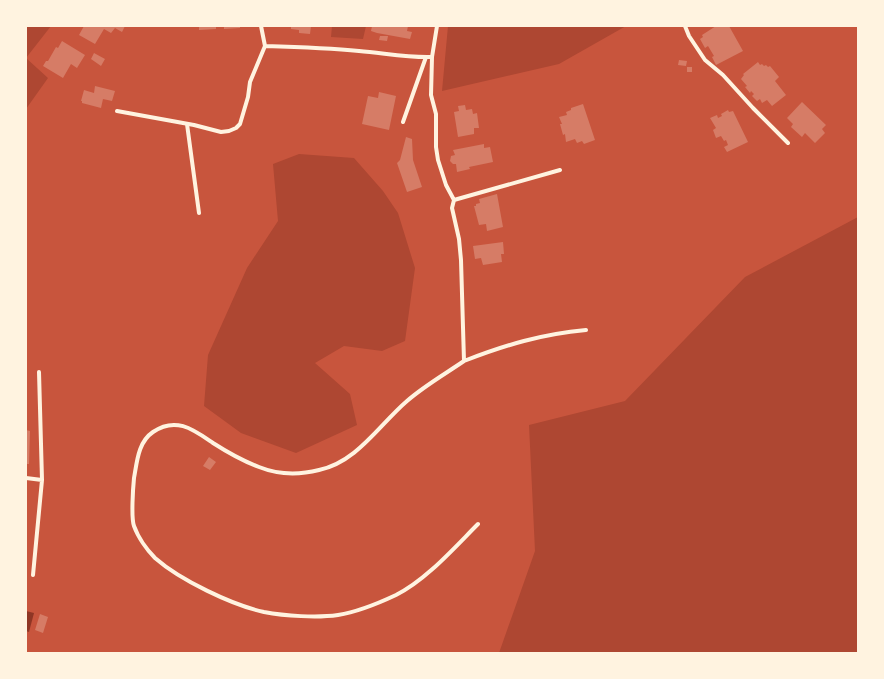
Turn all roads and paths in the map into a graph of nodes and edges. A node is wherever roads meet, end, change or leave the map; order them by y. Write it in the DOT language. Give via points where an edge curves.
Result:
graph roads {
  1 [pos="261,26"];
  2 [pos="437,26"];
  3 [pos="685,26"];
  4 [pos="265,46"];
  5 [pos="426,57"];
  6 [pos="432,57"];
  7 [pos="117,111"];
  8 [pos="403,122"];
  9 [pos="187,124"];
  10 [pos="788,143"];
  11 [pos="560,170"];
  12 [pos="454,200"];
  13 [pos="199,214"];
  14 [pos="586,330"];
  15 [pos="464,361"];
  16 [pos="39,372"];
  17 [pos="26,478"];
  18 [pos="42,480"];
  19 [pos="478,524"];
  20 [pos="33,575"];
  1 -- 4 [label="street"];
  2 -- 6 [label="street"];
  3 -- 10 [label="street" via="706,60"];
  4 -- 5 [label="street"];
  4 -- 9 [label="street" via="250,82 240,124 236,128 221,132"];
  5 -- 6 [label="street"];
  5 -- 8 [label="street"];
  6 -- 12 [label="street" via="431,95 436,114 438,160"];
  7 -- 9 [label="street"];
  9 -- 13 [label="street"];
  11 -- 12 [label="street"];
  12 -- 15 [label="street" via="452,208 461,260"];
  14 -- 15 [label="street" via="525,340"];
  15 -- 19 [label="street" via="408,400 356,452 321,470 295,474 278,473 259,467 185,426 169,425 153,432 141,445 138,454 133,485 133,524 153,557 177,574 240,604 265,612 295,616 337,615 356,611 397,595 425,576"];
  16 -- 18 [label="street"];
  17 -- 18 [label="street"];
  18 -- 20 [label="street"];
}
